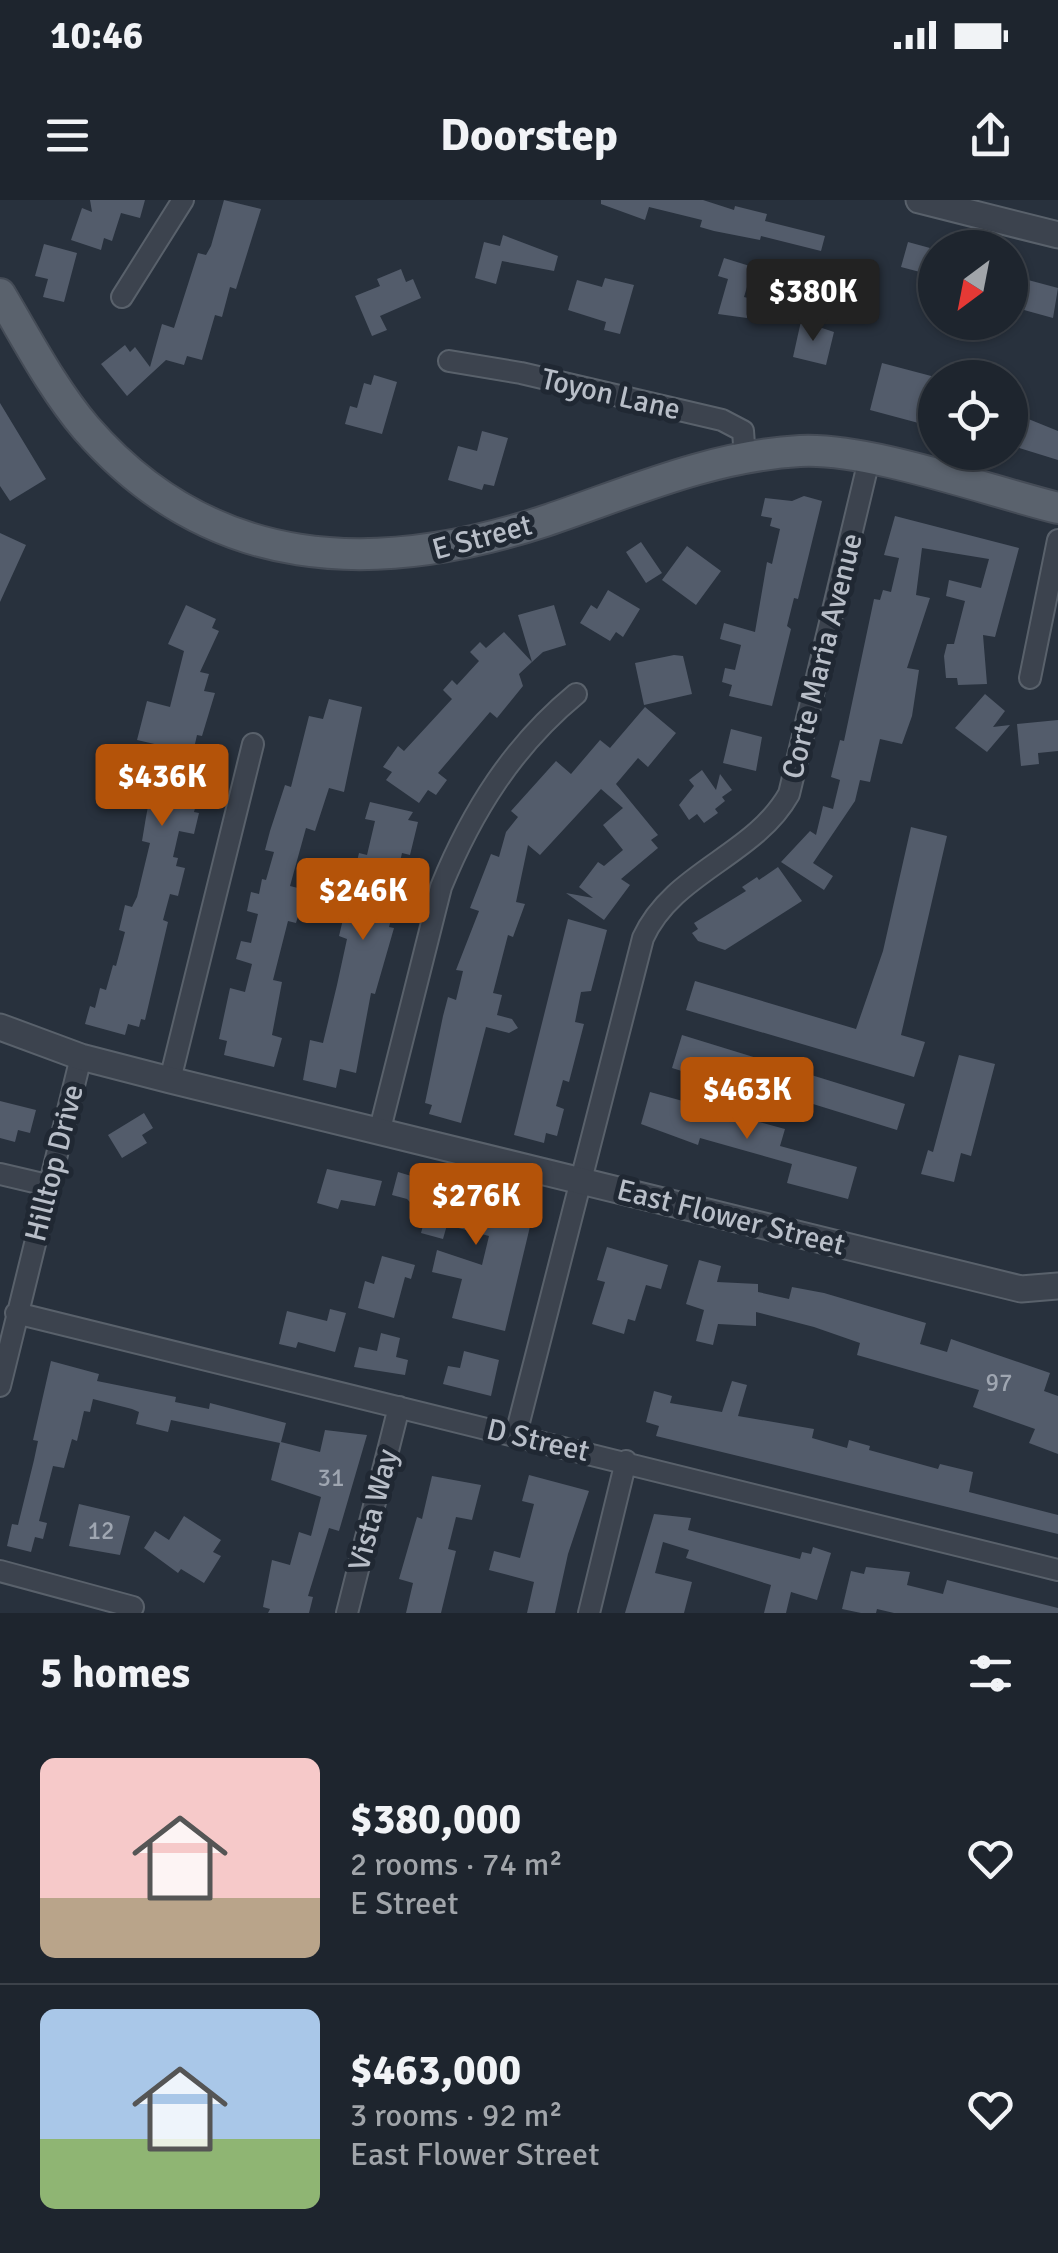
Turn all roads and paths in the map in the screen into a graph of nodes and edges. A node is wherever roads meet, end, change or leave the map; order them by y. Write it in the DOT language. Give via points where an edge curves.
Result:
graph roads {
  1 [pos="182,200"];
  2 [pos="919,200"];
  3 [pos="1058,235"];
  4 [pos="0,294"];
  5 [pos="122,297"];
  6 [pos="448,361"];
  7 [pos="745,458"];
  8 [pos="870,460"];
  9 [pos="1058,508"];
  10 [pos="1058,540"];
  11 [pos="1030,678"];
  12 [pos="576,694"];
  13 [pos="253,744"];
  14 [pos="0,1027"];
  15 [pos="80,1057"];
  16 [pos="170,1080"];
  17 [pos="378,1133"];
  18 [pos="0,1174"];
  19 [pos="583,1181"];
  20 [pos="47,1185"];
  21 [pos="1058,1286"];
  22 [pos="16,1313"];
  23 [pos="0,1386"];
  24 [pos="399,1408"];
  25 [pos="516,1434"];
  26 [pos="626,1461"];
  27 [pos="1058,1570"];
  28 [pos="0,1572"];
  29 [pos="133,1608"];
  30 [pos="347,1613"];
  31 [pos="589,1613"];
  1 -- 5 [label="street"];
  2 -- 3 [label="street"];
  4 -- 7 [label="main road, E Street" via="68,405 131,471 208,520 292,549 376,557 446,549"];
  6 -- 7 [label="street, Toyon Lane" via="722,420 743,430"];
  7 -- 8 [label="main road, E Street" via="802,451"];
  8 -- 9 [label="main road, E Street"];
  8 -- 19 [label="street, Corte Maria Avenue" via="789,794 760,832 676,893 647,930"];
  10 -- 11 [label="street"];
  12 -- 17 [label="street" via="494,780 451,862"];
  13 -- 16 [label="street"];
  14 -- 15 [label="street, East Flower Street"];
  15 -- 16 [label="street, East Flower Street"];
  15 -- 20 [label="street, Hilltop Drive"];
  16 -- 17 [label="street, East Flower Street"];
  17 -- 19 [label="street, East Flower Street"];
  18 -- 20 [label="street"];
  19 -- 21 [label="street, East Flower Street" via="1021,1289"];
  19 -- 25 [label="street, Corte Maria Avenue"];
  20 -- 22 [label="street, Hilltop Drive"];
  22 -- 23 [label="street, Hilltop Drive"];
  22 -- 24 [label="street, D Street"];
  24 -- 25 [label="street, D Street"];
  24 -- 30 [label="street, Vista Way"];
  25 -- 26 [label="street, D Street"];
  26 -- 27 [label="street, D Street"];
  26 -- 31 [label="street"];
  28 -- 29 [label="street"];
}
